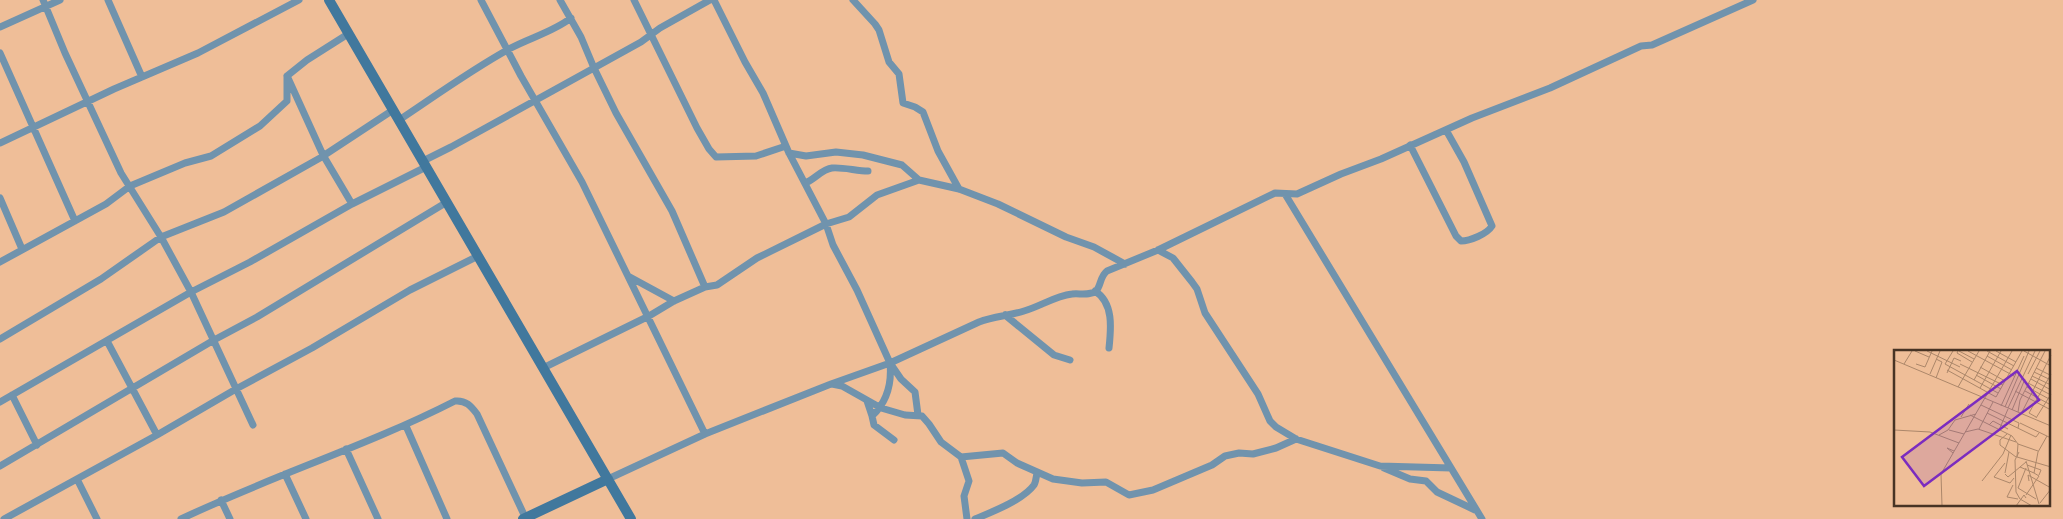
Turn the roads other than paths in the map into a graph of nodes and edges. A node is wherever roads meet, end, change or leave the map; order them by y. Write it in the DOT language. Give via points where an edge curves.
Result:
graph roads {
  1 [pos="60,0"];
  2 [pos="108,0"];
  3 [pos="299,0"];
  4 [pos="329,0"];
  5 [pos="481,0"];
  6 [pos="560,0"];
  7 [pos="634,0"];
  8 [pos="710,0"];
  9 [pos="714,0"];
  10 [pos="853,0"];
  11 [pos="1753,0"];
  12 [pos="44,3"];
  13 [pos="571,18"];
  14 [pos="0,27"];
  15 [pos="348,34"];
  16 [pos="651,34"];
  17 [pos="507,50"];
  18 [pos="0,53"];
  19 [pos="594,68"];
  20 [pos="142,76"];
  21 [pos="287,76"];
  22 [pos="536,99"];
  23 [pos="88,102"];
  24 [pos="393,110"];
  25 [pos="398,120"];
  26 [pos="33,126"];
  27 [pos="1446,130"];
  28 [pos="0,143"];
  29 [pos="1410,145"];
  30 [pos="787,150"];
  31 [pos="323,155"];
  32 [pos="424,164"];
  33 [pos="868,171"];
  34 [pos="919,180"];
  35 [pos="805,183"];
  36 [pos="130,186"];
  37 [pos="958,189"];
  38 [pos="1285,194"];
  39 [pos="0,198"];
  40 [pos="447,202"];
  41 [pos="352,204"];
  42 [pos="75,221"];
  43 [pos="826,224"];
  44 [pos="161,238"];
  45 [pos="22,249"];
  46 [pos="1158,250"];
  47 [pos="478,256"];
  48 [pos="0,262"];
  49 [pos="1125,264"];
  50 [pos="628,276"];
  51 [pos="705,286"];
  52 [pos="1095,291"];
  53 [pos="191,292"];
  54 [pos="674,301"];
  55 [pos="1004,315"];
  56 [pos="649,316"];
  57 [pos="0,338"];
  58 [pos="214,340"];
  59 [pos="107,341"];
  60 [pos="1109,348"];
  61 [pos="1070,360"];
  62 [pos="890,363"];
  63 [pos="543,368"];
  64 [pos="831,384"];
  65 [pos="236,389"];
  66 [pos="131,390"];
  67 [pos="12,395"];
  68 [pos="867,401"];
  69 [pos="0,402"];
  70 [pos="881,408"];
  71 [pos="918,415"];
  72 [pos="872,416"];
  73 [pos="253,424"];
  74 [pos="406,426"];
  75 [pos="705,434"];
  76 [pos="156,435"];
  77 [pos="1296,439"];
  78 [pos="894,440"];
  79 [pos="37,445"];
  80 [pos="346,449"];
  81 [pos="962,457"];
  82 [pos="0,466"];
  83 [pos="1380,466"];
  84 [pos="1451,468"];
  85 [pos="285,474"];
  86 [pos="1038,474"];
  87 [pos="77,479"];
  88 [pos="608,479"];
  89 [pos="221,500"];
  90 [pos="1477,510"];
  91 [pos="4,519"];
  92 [pos="97,519"];
  93 [pos="181,519"];
  94 [pos="230,519"];
  95 [pos="306,519"];
  96 [pos="378,519"];
  97 [pos="447,519"];
  98 [pos="525,519"];
  99 [pos="631,519"];
  100 [pos="967,519"];
  101 [pos="975,519"];
  102 [pos="1482,519"];
  1 -- 12 [label="street"];
  2 -- 20 [label="street"];
  3 -- 20 [label="street" via="198,53"];
  4 -- 15 [label="main road"];
  5 -- 17 [label="street"];
  6 -- 13 [label="street"];
  7 -- 16 [label="street"];
  8 -- 16 [label="street"];
  9 -- 30 [label="street" via="763,93"];
  10 -- 37 [label="street" via="875,24 889,62 899,74 903,103 923,112"];
  11 -- 27 [label="street"];
  12 -- 14 [label="street"];
  12 -- 23 [label="street"];
  13 -- 17 [label="street"];
  13 -- 19 [label="street"];
  15 -- 21 [label="street"];
  15 -- 24 [label="main road"];
  16 -- 19 [label="street"];
  16 -- 30 [label="street" via="697,128 716,158"];
  17 -- 22 [label="street"];
  17 -- 25 [label="street"];
  18 -- 26 [label="street"];
  19 -- 22 [label="street"];
  19 -- 51 [label="street" via="672,211"];
  20 -- 23 [label="street"];
  21 -- 31 [label="street"];
  21 -- 36 [label="street" via="287,101 260,126 211,156"];
  22 -- 32 [label="street"];
  22 -- 50 [label="street" via="582,182"];
  23 -- 26 [label="street"];
  23 -- 36 [label="street"];
  24 -- 25 [label="main road"];
  24 -- 31 [label="street"];
  25 -- 32 [label="main road"];
  26 -- 28 [label="street"];
  26 -- 42 [label="street"];
  27 -- 29 [label="street"];
  27 -- 29 [label="street" via="1492,226 1467,240 1461,241 1456,236"];
  29 -- 38 [label="street" via="1297,194"];
  30 -- 34 [label="street" via="806,156 836,152 863,155 902,165"];
  30 -- 35 [label="street"];
  31 -- 41 [label="street"];
  31 -- 44 [label="street" via="224,212"];
  32 -- 40 [label="main road"];
  32 -- 41 [label="street"];
  33 -- 35 [label="street" via="832,168"];
  34 -- 37 [label="street"];
  34 -- 43 [label="street" via="877,195 849,217"];
  35 -- 43 [label="street"];
  36 -- 42 [label="street"];
  36 -- 44 [label="street"];
  37 -- 49 [label="street" via="1094,247"];
  38 -- 46 [label="street" via="1275,193"];
  38 -- 84 [label="street"];
  39 -- 45 [label="street"];
  40 -- 47 [label="main road"];
  40 -- 58 [label="street"];
  41 -- 53 [label="street"];
  42 -- 45 [label="street"];
  43 -- 51 [label="street" via="757,258 717,285"];
  43 -- 62 [label="street"];
  44 -- 53 [label="street"];
  44 -- 57 [label="street" via="101,280"];
  45 -- 48 [label="street"];
  46 -- 49 [label="street"];
  46 -- 77 [label="street" via="1173,258 1197,289 1206,313 1258,394 1270,421"];
  47 -- 63 [label="main road"];
  47 -- 65 [label="street" via="410,290"];
  49 -- 52 [label="street" via="1104,272"];
  50 -- 54 [label="street"];
  50 -- 56 [label="street"];
  51 -- 54 [label="street"];
  52 -- 55 [label="street" via="1056,298 1028,310"];
  52 -- 60 [label="street" via="1106,301"];
  53 -- 58 [label="street"];
  53 -- 59 [label="street"];
  54 -- 56 [label="street"];
  55 -- 61 [label="street" via="1054,355"];
  55 -- 62 [label="street" via="978,322"];
  56 -- 63 [label="street"];
  56 -- 75 [label="street"];
  58 -- 65 [label="street"];
  58 -- 66 [label="street"];
  59 -- 66 [label="street"];
  59 -- 67 [label="street"];
  62 -- 64 [label="street"];
  62 -- 70 [label="street" via="888,392"];
  62 -- 71 [label="street" via="915,392"];
  63 -- 88 [label="main road"];
  64 -- 68 [label="street" via="842,386"];
  64 -- 75 [label="street"];
  65 -- 73 [label="street"];
  65 -- 76 [label="street"];
  66 -- 76 [label="street"];
  66 -- 79 [label="street"];
  67 -- 69 [label="street"];
  67 -- 79 [label="street"];
  68 -- 70 [label="street"];
  68 -- 72 [label="street"];
  70 -- 71 [label="street" via="904,415"];
  70 -- 72 [label="street"];
  71 -- 81 [label="street" via="929,424 941,442"];
  72 -- 78 [label="street" via="874,425"];
  74 -- 80 [label="street"];
  74 -- 97 [label="street"];
  74 -- 98 [label="street" via="455,401 465,402 477,414"];
  75 -- 88 [label="street"];
  76 -- 87 [label="street"];
  77 -- 83 [label="street"];
  77 -- 86 [label="street" via="1254,454 1225,456 1168,484 1136,494 1125,494 1106,482 1059,481"];
  79 -- 82 [label="street"];
  80 -- 85 [label="street"];
  80 -- 96 [label="street"];
  81 -- 86 [label="street" via="1003,453"];
  81 -- 100 [label="street" via="969,481 964,496"];
  83 -- 84 [label="street"];
  83 -- 90 [label="street" via="1410,479 1426,481 1437,492"];
  84 -- 90 [label="street"];
  85 -- 89 [label="street"];
  85 -- 95 [label="street"];
  86 -- 101 [label="street" via="1034,484 1021,495"];
  87 -- 91 [label="street"];
  87 -- 92 [label="street"];
  88 -- 98 [label="main road"];
  88 -- 99 [label="main road"];
  89 -- 93 [label="street"];
  89 -- 94 [label="street"];
  90 -- 102 [label="street"];
}
